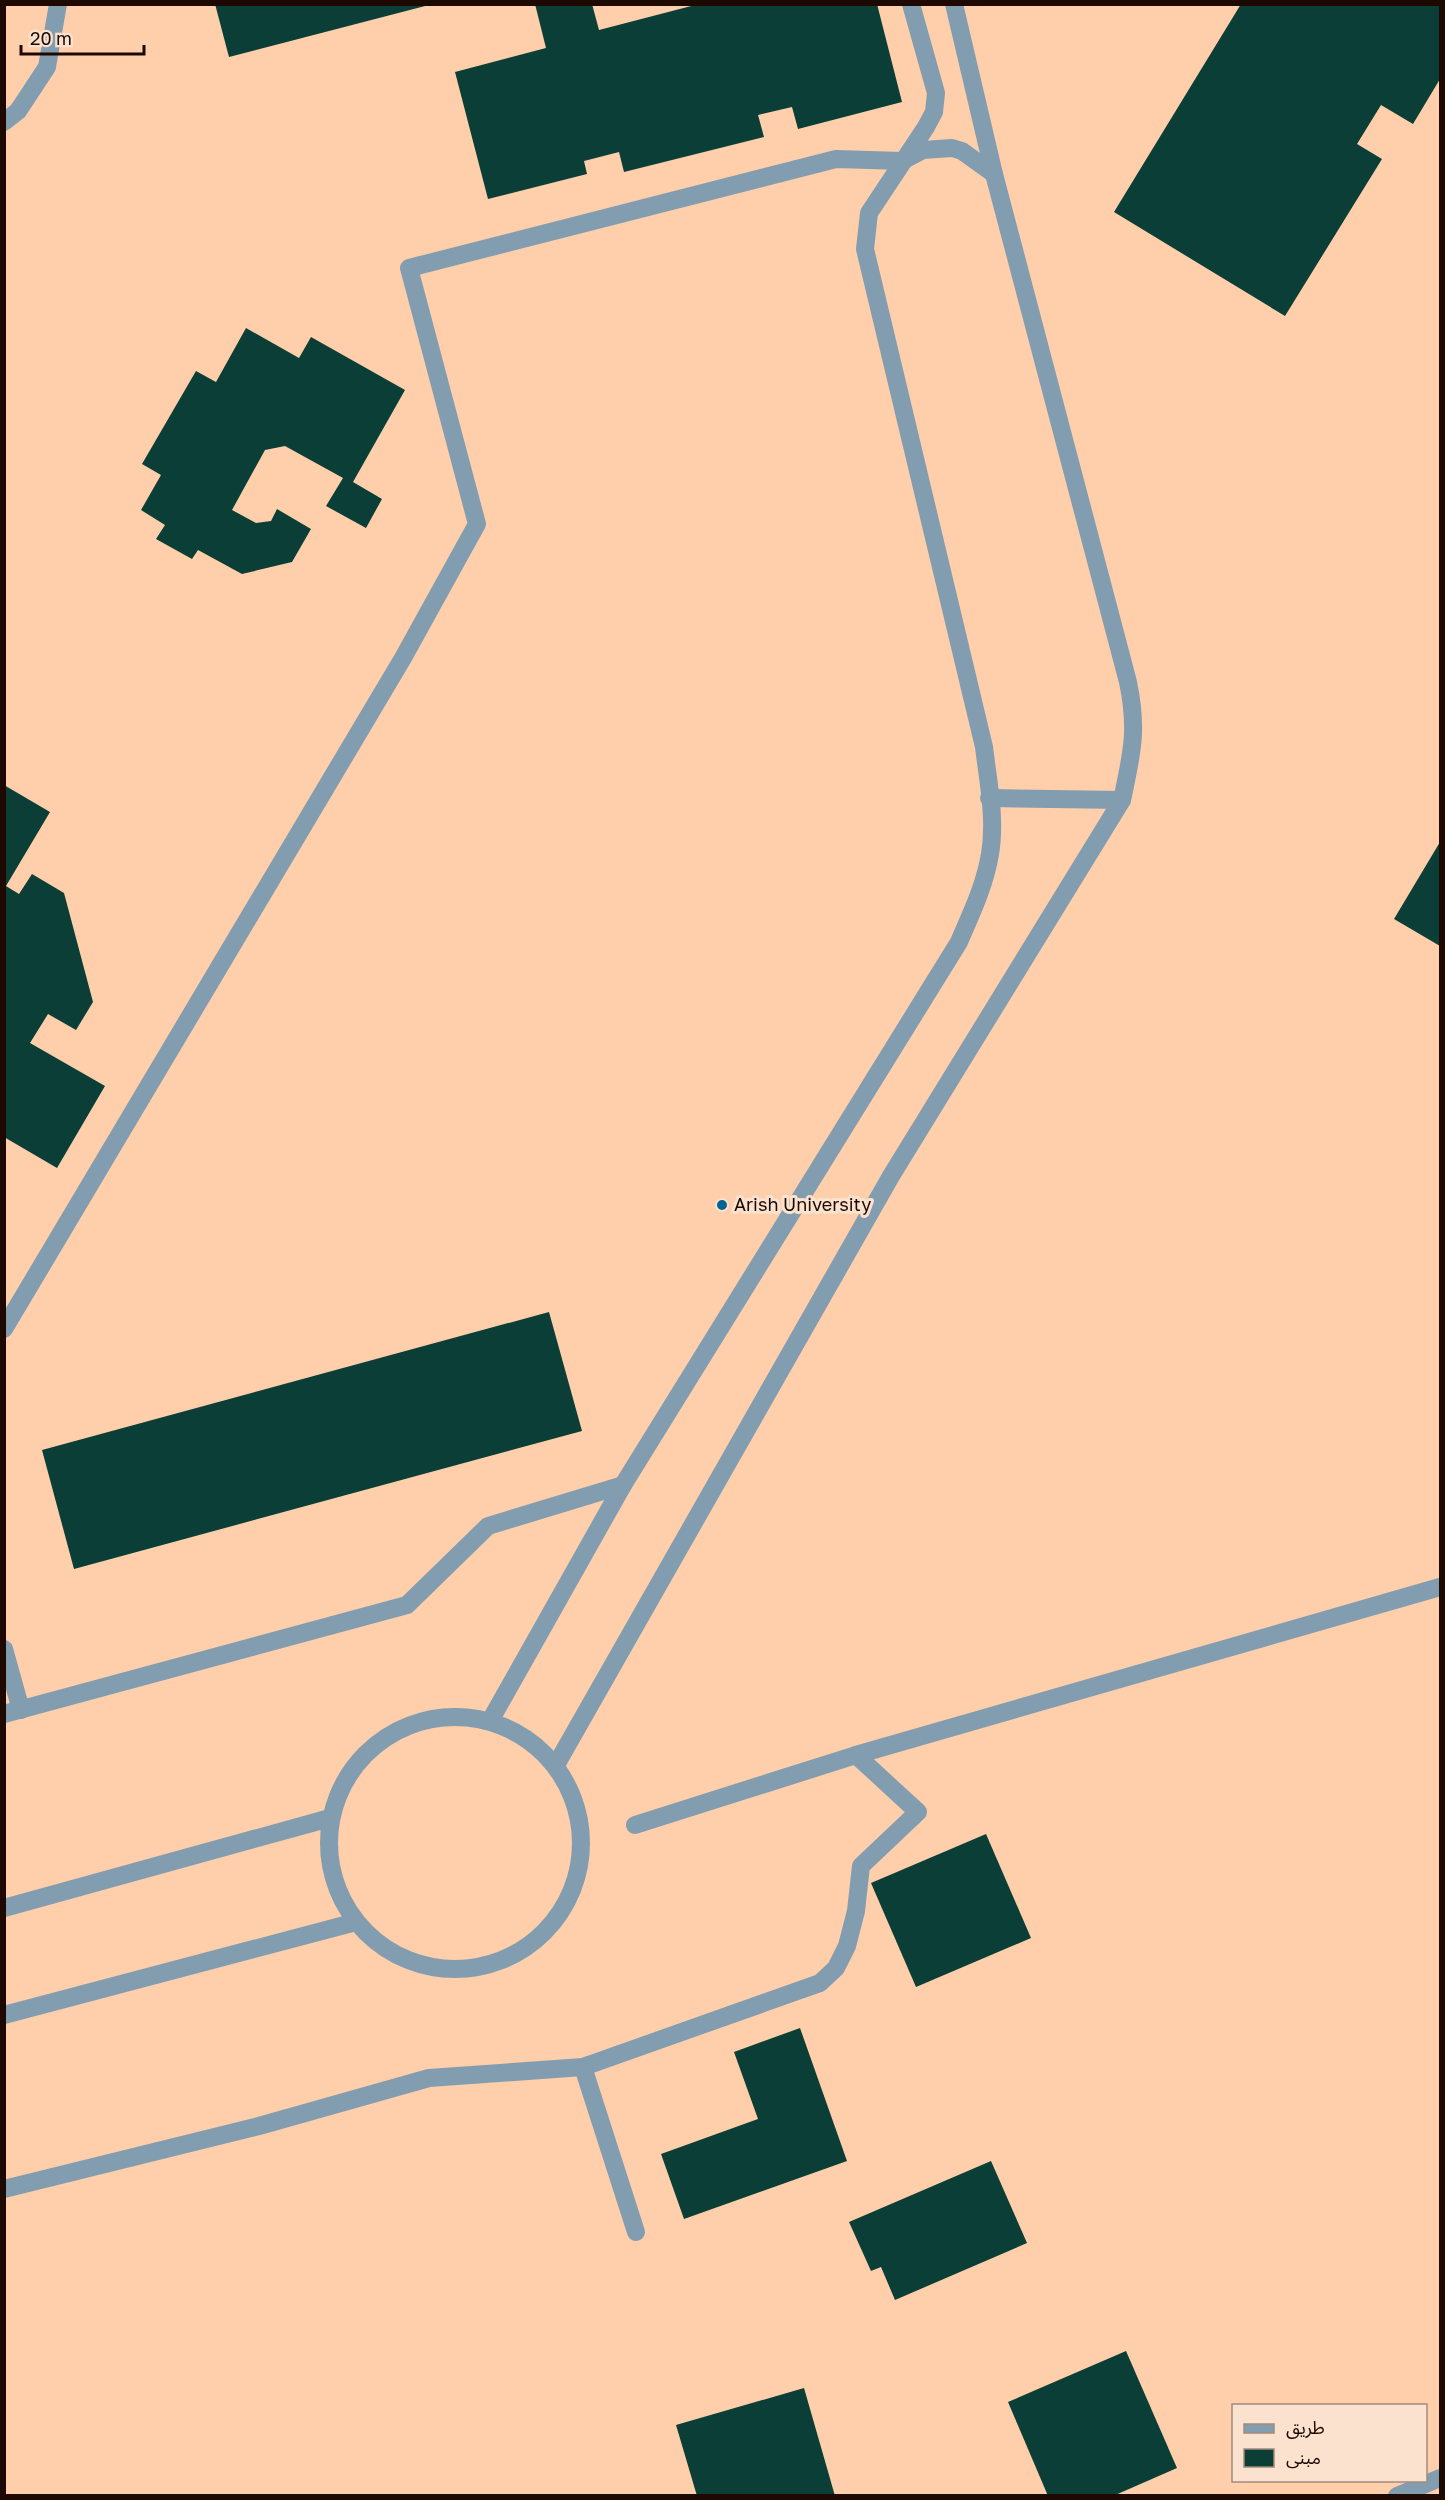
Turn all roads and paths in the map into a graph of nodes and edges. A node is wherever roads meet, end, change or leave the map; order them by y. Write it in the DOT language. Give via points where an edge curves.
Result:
graph roads {
  1 [pos="58,4"];
  2 [pos="911,4"];
  3 [pos="954,4"];
  4 [pos="4,122"];
  5 [pos="902,161"];
  6 [pos="994,174"];
  7 [pos="989,798"];
  8 [pos="1122,800"];
  9 [pos="4,1329"];
  10 [pos="623,1485"];
  11 [pos="1440,1587"];
  12 [pos="4,1649"];
  13 [pos="13,1712"];
  14 [pos="490,1721"];
  15 [pos="856,1755"];
  16 [pos="556,1765"];
  17 [pos="330,1818"];
  18 [pos="635,1825"];
  19 [pos="4,1908"];
  20 [pos="356,1922"];
  21 [pos="4,2015"];
  22 [pos="583,2067"];
  23 [pos="4,2189"];
  24 [pos="636,2232"];
  25 [pos="1440,2478"];
  26 [pos="1397,2496"];
  1 -- 4 [label="street" via="47,67 18,111"];
  2 -- 5 [label="street" via="936,93 927,127"];
  3 -- 6 [label="street"];
  5 -- 6 [label="street" via="923,150 952,148"];
  5 -- 7 [label="street" via="869,213 865,249 984,747"];
  5 -- 9 [label="street" via="836,159 409,268 477,524 403,658"];
  6 -- 8 [label="street" via="1135,715 1133,750"];
  7 -- 8 [label="street"];
  7 -- 10 [label="street" via="991,852 985,879 959,942"];
  8 -- 16 [label="street" via="891,1176"];
  10 -- 13 [label="street" via="488,1526 407,1605"];
  10 -- 14 [label="street"];
  11 -- 15 [label="street"];
  12 -- 13 [label="street"];
  14 -- 16 [label="street" via="530,1740"];
  14 -- 17 [label="street" via="462,1716 426,1719 392,1732 363,1755 342,1784"];
  15 -- 18 [label="street"];
  15 -- 22 [label="street" via="918,1812 861,1866 852,1930 837,1968 820,1983"];
  16 -- 20 [label="street" via="574,1797 582,1832 580,1868 568,1903 546,1931 518,1953 484,1967 448,1970 412,1963 380,1946"];
  17 -- 19 [label="street"];
  17 -- 20 [label="street" via="328,1854 336,1889"];
  20 -- 21 [label="street"];
  22 -- 23 [label="street" via="429,2078 259,2126"];
  22 -- 24 [label="street"];
  25 -- 26 [label="street"];
}
